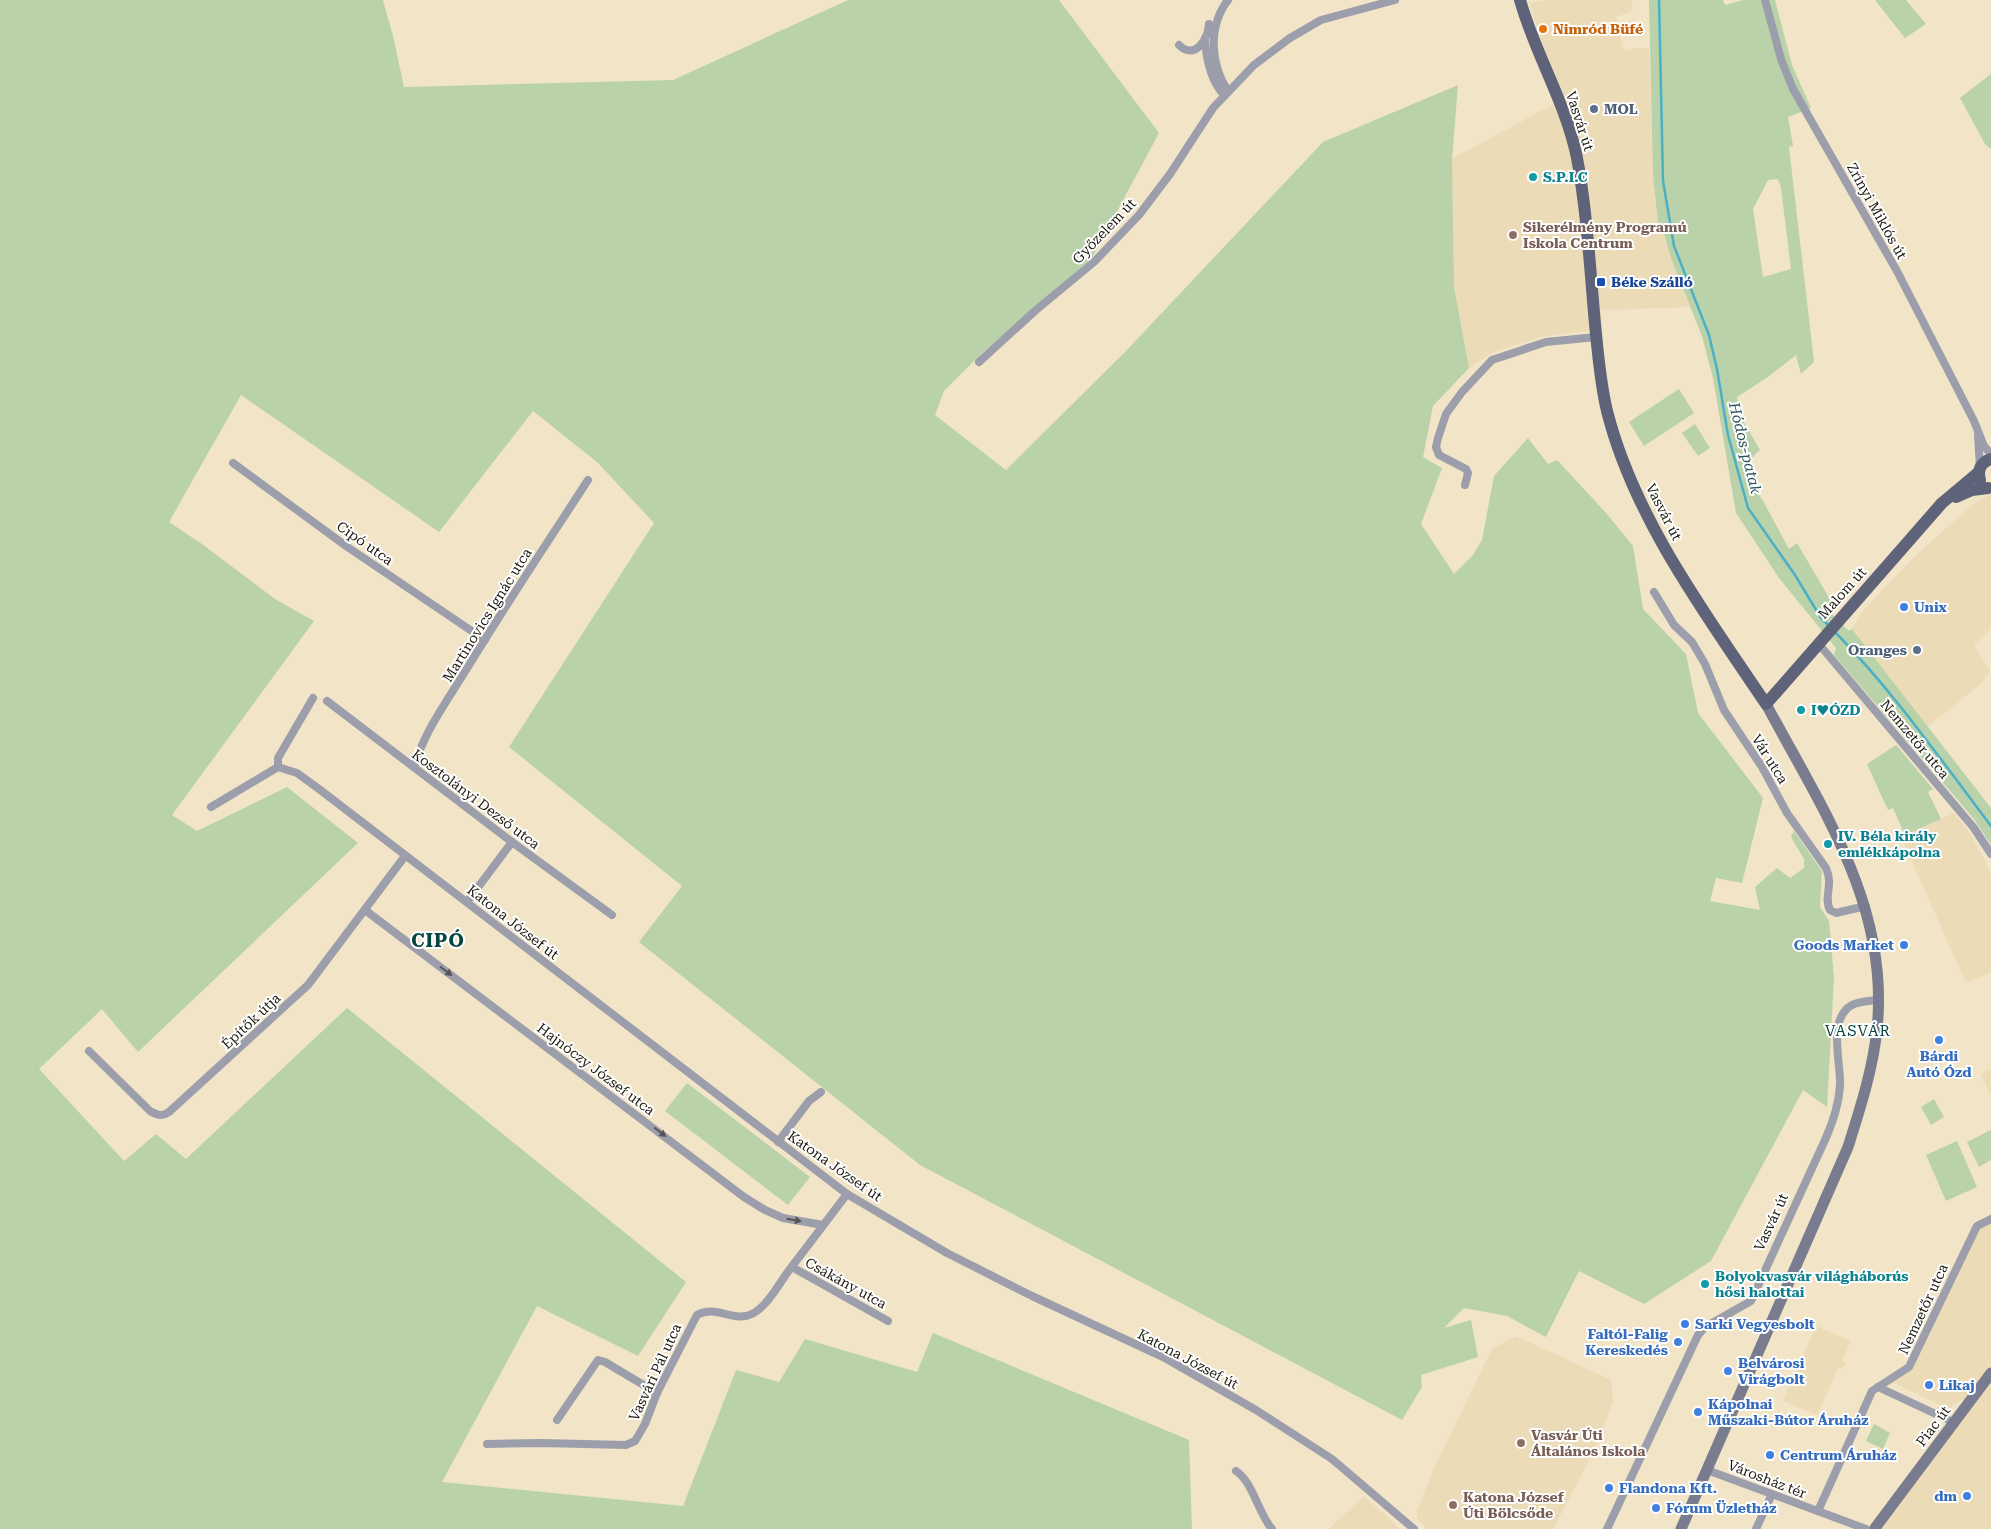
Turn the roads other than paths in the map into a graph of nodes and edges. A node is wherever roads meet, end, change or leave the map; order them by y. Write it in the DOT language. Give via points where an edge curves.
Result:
graph roads {
  1 [pos="1228,0"];
  2 [pos="1395,0"];
  3 [pos="1520,0"];
  4 [pos="1765,0"];
  5 [pos="1209,24"];
  6 [pos="1205,38"];
  7 [pos="1179,45"];
  8 [pos="1226,93"];
  9 [pos="1596,337"];
  10 [pos="979,362"];
  11 [pos="1978,430"];
  12 [pos="1991,454"];
  13 [pos="1991,459"];
  14 [pos="233,463"];
  15 [pos="1979,470"];
  16 [pos="588,480"];
  17 [pos="1465,485"];
  18 [pos="1990,488"];
  19 [pos="1942,503"];
  20 [pos="1654,592"];
  21 [pos="485,640"];
  22 [pos="1820,641"];
  23 [pos="1746,672"];
  24 [pos="1785,681"];
  25 [pos="312,698"];
  26 [pos="327,701"];
  27 [pos="1766,704"];
  28 [pos="278,767"];
  29 [pos="414,767"];
  30 [pos="211,807"];
  31 [pos="512,842"];
  32 [pos="1991,854"];
  33 [pos="405,856"];
  34 [pos="467,902"];
  35 [pos="1866,906"];
  36 [pos="365,910"];
  37 [pos="612,915"];
  38 [pos="1878,1000"];
  39 [pos="89,1051"];
  40 [pos="821,1092"];
  41 [pos="778,1142"];
  42 [pos="847,1194"];
  43 [pos="1991,1220"];
  44 [pos="823,1225"];
  45 [pos="792,1267"];
  46 [pos="888,1321"];
  47 [pos="1991,1373"];
  48 [pos="1878,1387"];
  49 [pos="657,1393"];
  50 [pos="557,1420"];
  51 [pos="1955,1423"];
  52 [pos="487,1444"];
  53 [pos="1707,1470"];
  54 [pos="1236,1471"];
  55 [pos="1772,1494"];
  56 [pos="1818,1511"];
  57 [pos="1845,1522"];
  58 [pos="1272,1529"];
  59 [pos="1414,1529"];
  60 [pos="1607,1529"];
  61 [pos="1681,1529"];
  62 [pos="1756,1529"];
  63 [pos="1856,1529"];
  64 [pos="1875,1529"];
  1 -- 8 [label="street" via="1216,21 1214,34 1218,69"];
  2 -- 8 [label="street, Győzelem út" via="1332,16 1304,29 1266,55"];
  3 -- 9 [label="main road, Vasvár út" via="1538,54 1563,112 1576,156"];
  4 -- 11 [label="street, Zrínyi Miklós út" via="1792,89 1898,273"];
  5 -- 6 [label="street"];
  6 -- 7 [label="street" via="1191,52"];
  6 -- 8 [label="street" via="1208,64 1214,80"];
  8 -- 10 [label="street, Győzelem út" via="1139,215 1094,262"];
  9 -- 17 [label="street" via="1546,342 1498,356 1486,364 1451,406 1442,421 1436,447 1439,455 1466,469"];
  9 -- 23 [label="main road, Vasvár út" via="1607,409 1628,474 1671,558"];
  11 -- 12 [label="street, Zrínyi Miklós út"];
  11 -- 15 [label="street, Zrínyi Miklós út"];
  13 -- 15 [label="main road, Malom út"];
  14 -- 21 [label="street, Cipó utca" via="346,546"];
  15 -- 18 [label="main road" via="1981,482"];
  15 -- 19 [label="main road, Malom út"];
  16 -- 21 [label="street, Martinovics Ignác utca"];
  18 -- 19 [label="main road, Malom út" via="1965,492"];
  19 -- 22 [label="main road, Malom út"];
  20 -- 35 [label="street, Vár utca" via="1674,625 1692,642 1724,710 1762,767 1787,813 1826,868 1831,879 1830,910 1836,913"];
  21 -- 29 [label="street, Martinovics Ignác utca" via="428,733"];
  22 -- 24 [label="main road, Malom út"];
  22 -- 32 [label="street, Nemzetőr utca" via="1974,828"];
  23 -- 24 [label="main road" via="1764,686"];
  23 -- 27 [label="main road, Vasvár út"];
  24 -- 27 [label="main road, Malom út"];
  25 -- 28 [label="street" via="278,758"];
  26 -- 29 [label="street, Kosztolányi Dezső utca"];
  27 -- 35 [label="street, Vasvár út" via="1840,844"];
  28 -- 30 [label="street"];
  28 -- 33 [label="street, Katona József út" via="297,773"];
  29 -- 31 [label="street, Kosztolányi Dezső utca"];
  31 -- 34 [label="street"];
  31 -- 37 [label="street, Kosztolányi Dezső utca"];
  33 -- 34 [label="street, Katona József út"];
  33 -- 36 [label="street, Építők útja"];
  34 -- 41 [label="street, Katona József út"];
  35 -- 38 [label="street, Vasvár út" via="1876,952"];
  36 -- 39 [label="street, Építők útja" via="308,985 164,1115 150,1111"];
  36 -- 44 [label="street, Hajnóczy József utca, one-way" via="744,1197 783,1218"];
  38 -- 53 [label="street, Vasvár út" via="1875,1042 1848,1147"];
  38 -- 60 [label="street, Vasvár út" via="1853,1004 1843,1013 1837,1038 1840,1085 1834,1121 1751,1300 1705,1327 1698,1335"];
  40 -- 41 [label="street" via="809,1101"];
  41 -- 42 [label="street, Katona József út"];
  42 -- 44 [label="street, Vasvári Pál utca"];
  42 -- 59 [label="street, Katona József út" via="947,1254 1163,1357 1256,1410 1332,1458"];
  43 -- 48 [label="street, Nemzetőr utca" via="1976,1226 1909,1367"];
  44 -- 45 [label="street, Vasvári Pál utca"];
  45 -- 46 [label="street, Csákány utca"];
  45 -- 49 [label="street, Vasvári Pál utca" via="752,1314 740,1317 710,1310 697,1315"];
  47 -- 51 [label="street, Piac út"];
  48 -- 51 [label="street"];
  48 -- 56 [label="street, Nemzetőr utca" via="1872,1391"];
  49 -- 50 [label="street" via="598,1360"];
  49 -- 52 [label="street, Vasvári Pál utca" via="645,1424 635,1441 629,1444"];
  51 -- 64 [label="street, Piac út"];
  53 -- 55 [label="street, Városház tér"];
  53 -- 61 [label="street, Vasvár út"];
  54 -- 58 [label="street" via="1243,1476"];
  55 -- 56 [label="street, Városház tér"];
  55 -- 62 [label="street"];
  56 -- 57 [label="street, Városház tér"];
  57 -- 63 [label="street"];
  57 -- 64 [label="street"];
}
